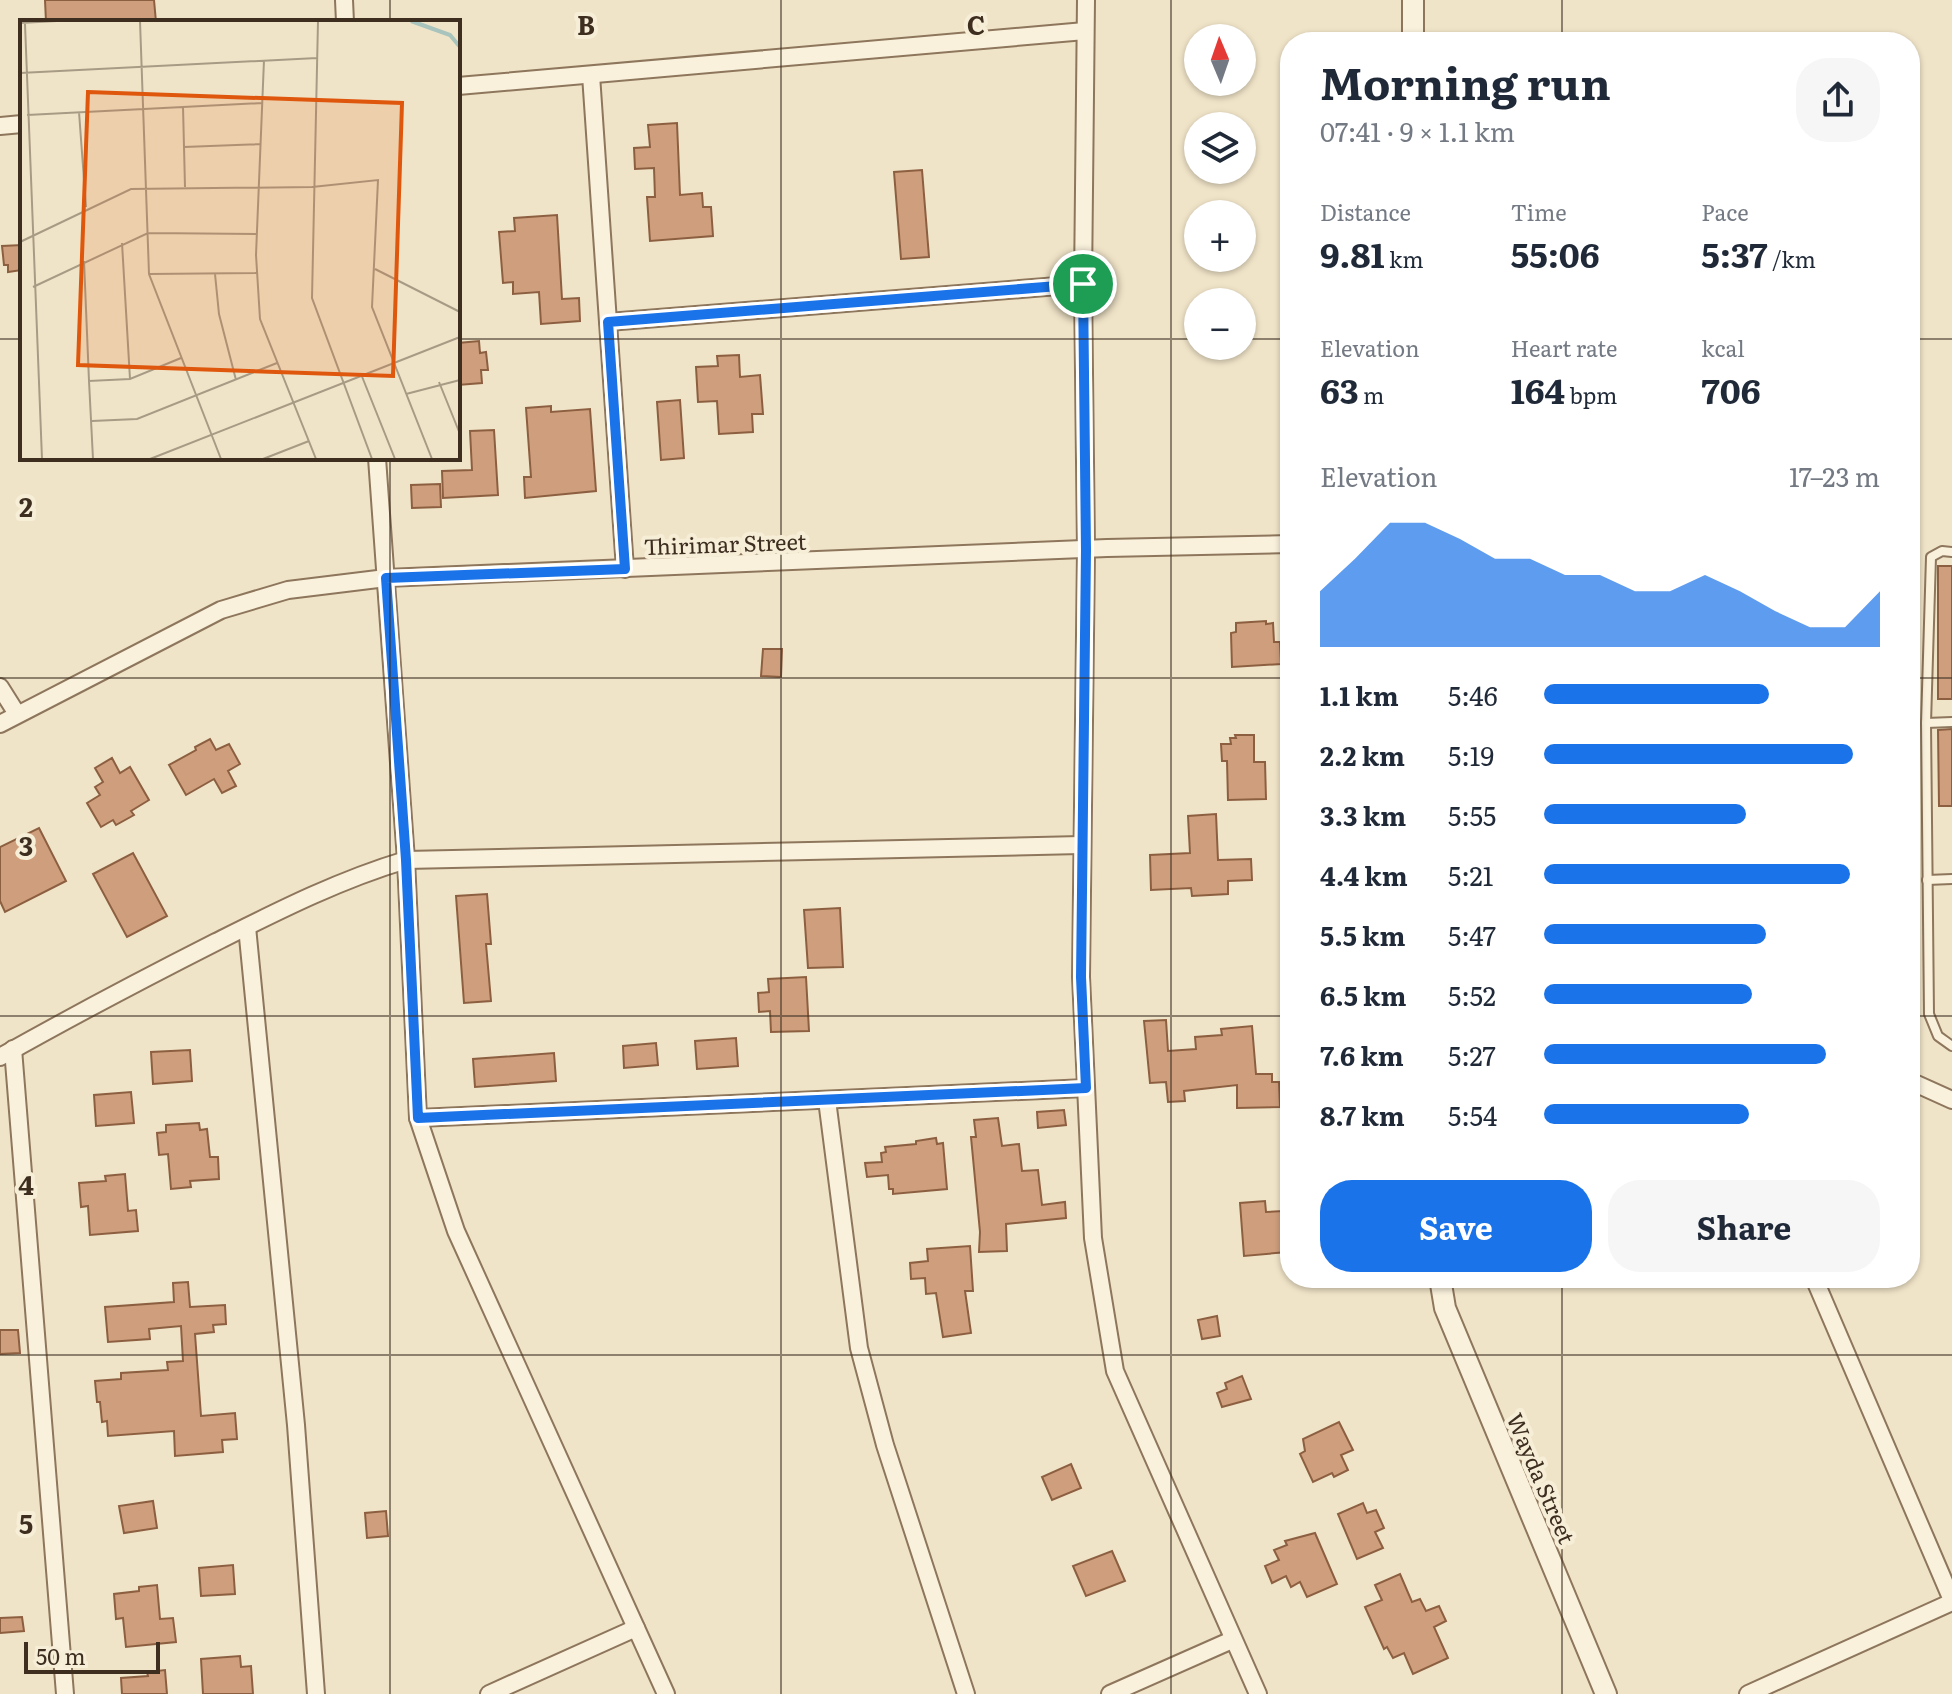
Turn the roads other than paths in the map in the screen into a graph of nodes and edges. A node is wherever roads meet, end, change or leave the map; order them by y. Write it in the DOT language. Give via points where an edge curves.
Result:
graph roads {
  1 [pos="344,0"];
  2 [pos="1086,0"];
  3 [pos="1413,0"];
  4 [pos="345,20"];
  5 [pos="1085,31"];
  6 [pos="1413,32"];
  7 [pos="591,75"];
  8 [pos="460,86"];
  9 [pos="20,124"];
  10 [pos="0,126"];
  11 [pos="1083,284"];
  12 [pos="608,322"];
  13 [pos="377,460"];
  14 [pos="1280,544"];
  15 [pos="1086,550"];
  16 [pos="1952,552"];
  17 [pos="625,569"];
  18 [pos="386,578"];
  19 [pos="0,687"];
  20 [pos="17,714"];
  21 [pos="1952,722"];
  22 [pos="1926,723"];
  23 [pos="0,724"];
  24 [pos="1081,845"];
  25 [pos="406,860"];
  26 [pos="1952,879"];
  27 [pos="1927,880"];
  28 [pos="247,927"];
  29 [pos="1952,1046"];
  30 [pos="7,1053"];
  31 [pos="1920,1086"];
  32 [pos="1086,1088"];
  33 [pos="827,1100"];
  34 [pos="1952,1100"];
  35 [pos="418,1118"];
  36 [pos="1442,1288"];
  37 [pos="1818,1288"];
  38 [pos="1952,1601"];
  39 [pos="636,1628"];
  40 [pos="1232,1640"];
  41 [pos="1752,1693"];
  42 [pos="65,1694"];
  43 [pos="316,1694"];
  44 [pos="489,1694"];
  45 [pos="666,1694"];
  46 [pos="966,1694"];
  47 [pos="1110,1694"];
  48 [pos="1258,1694"];
  49 [pos="1606,1694"];
  1 -- 4 [label="street"];
  2 -- 5 [label="street"];
  3 -- 6 [label="street"];
  5 -- 7 [label="street"];
  5 -- 11 [label="street"];
  7 -- 8 [label="street"];
  7 -- 12 [label="street"];
  9 -- 10 [label="street"];
  11 -- 12 [label="street"];
  11 -- 15 [label="street"];
  12 -- 17 [label="street"];
  13 -- 18 [label="street"];
  14 -- 15 [label="street, Thirimar Street"];
  15 -- 17 [label="street, Thirimar Street"];
  15 -- 24 [label="street"];
  16 -- 22 [label="lane" via="1931,557"];
  17 -- 18 [label="street, Thirimar Street"];
  18 -- 20 [label="street, Thirimar Street" via="288,590 221,610"];
  18 -- 25 [label="street"];
  19 -- 20 [label="street"];
  20 -- 23 [label="street, Thirimar Street"];
  21 -- 22 [label="lane"];
  22 -- 27 [label="lane"];
  24 -- 25 [label="street"];
  24 -- 32 [label="street"];
  25 -- 28 [label="street" via="315,892"];
  25 -- 35 [label="street"];
  26 -- 27 [label="lane"];
  27 -- 29 [label="lane" via="1929,1014 1938,1036"];
  28 -- 30 [label="street"];
  28 -- 43 [label="street" via="296,1425"];
  30 -- 42 [label="street"];
  31 -- 34 [label="street"];
  32 -- 33 [label="street"];
  32 -- 40 [label="street" via="1093,1238 1115,1371"];
  33 -- 35 [label="street"];
  33 -- 46 [label="street" via="859,1348"];
  35 -- 39 [label="street" via="456,1231"];
  36 -- 49 [label="street, Wayda Street" via="1445,1308"];
  37 -- 38 [label="street"];
  38 -- 41 [label="street"];
  39 -- 44 [label="street"];
  39 -- 45 [label="street"];
  40 -- 47 [label="street"];
  40 -- 48 [label="street"];
}
